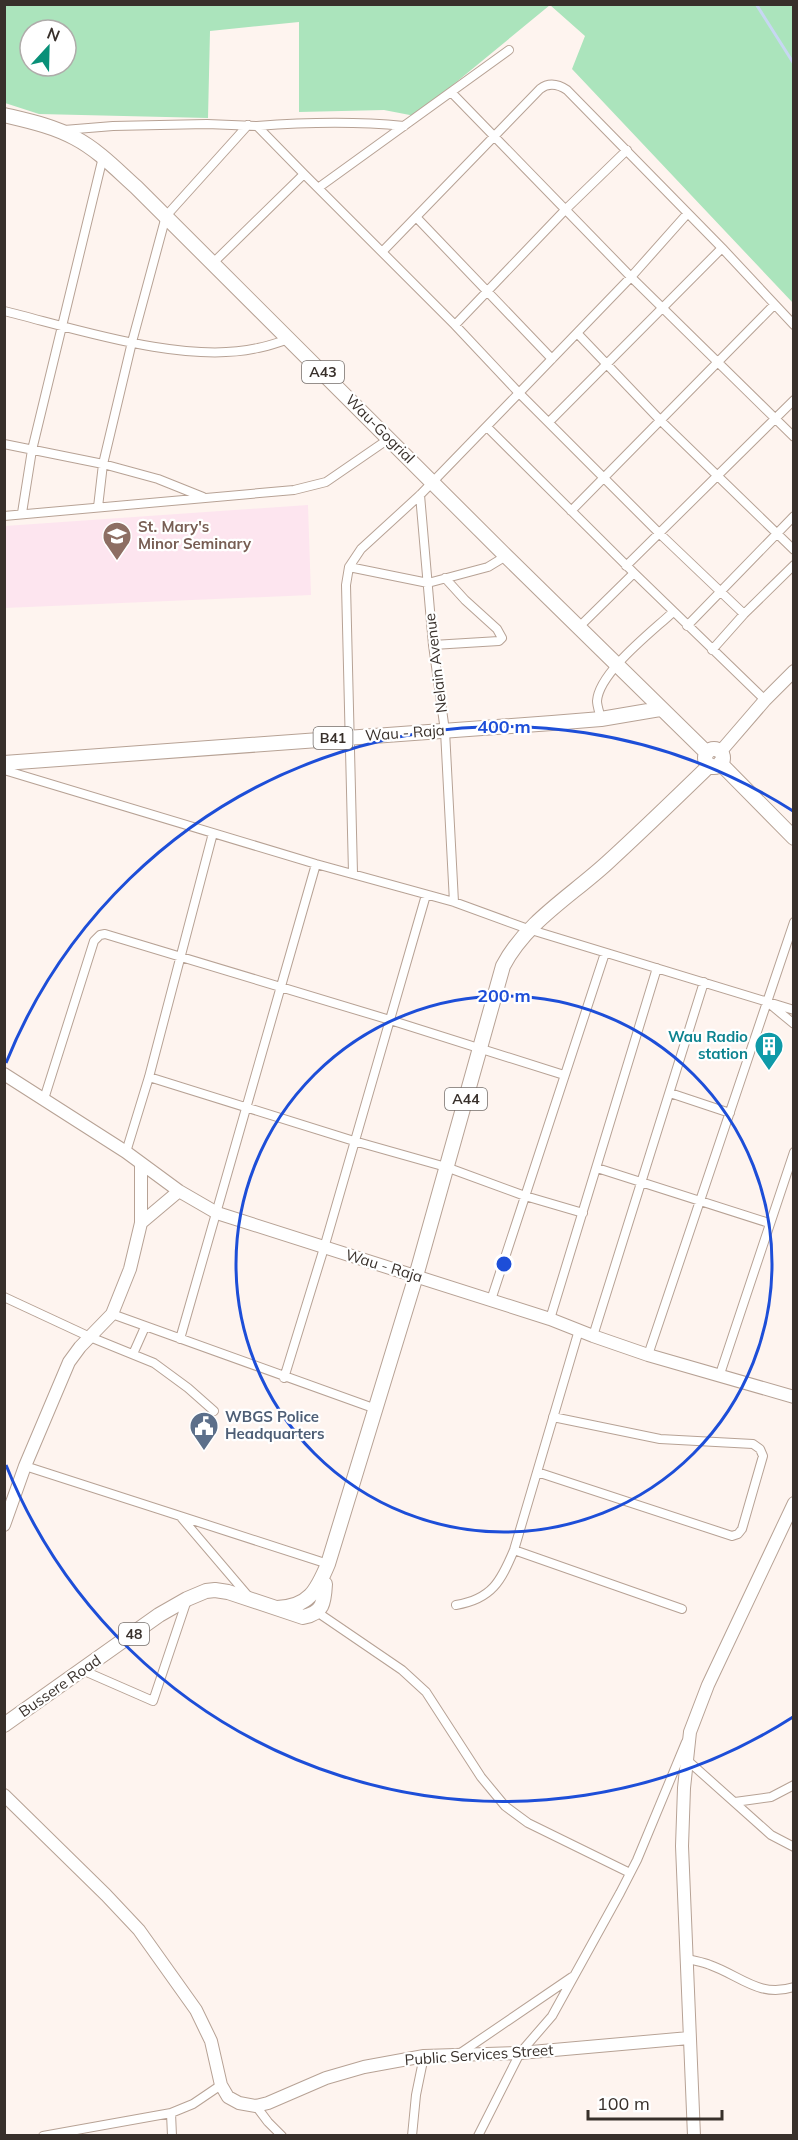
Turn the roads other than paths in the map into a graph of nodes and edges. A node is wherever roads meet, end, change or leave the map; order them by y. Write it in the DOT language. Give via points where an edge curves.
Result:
graph roads {
  1 [pos="509,50"];
  2 [pos="451,92"];
  3 [pos="4,115"];
  4 [pos="252,125"];
  5 [pos="404,126"];
  6 [pos="60,131"];
  7 [pos="494,138"];
  8 [pos="627,150"];
  9 [pos="103,157"];
  10 [pos="304,174"];
  11 [pos="318,188"];
  12 [pos="566,209"];
  13 [pos="687,214"];
  14 [pos="166,216"];
  15 [pos="416,217"];
  16 [pos="722,248"];
  17 [pos="382,252"];
  18 [pos="213,263"];
  19 [pos="631,277"];
  20 [pos="488,291"];
  21 [pos="774,305"];
  22 [pos="662,309"];
  23 [pos="4,311"];
  24 [pos="62,325"];
  25 [pos="455,325"];
  26 [pos="794,325"];
  27 [pos="577,333"];
  28 [pos="289,339"];
  29 [pos="132,342"];
  30 [pos="552,359"];
  31 [pos="606,363"];
  32 [pos="718,363"];
  33 [pos="519,393"];
  34 [pos="794,400"];
  35 [pos="775,418"];
  36 [pos="661,421"];
  37 [pos="549,422"];
  38 [pos="487,427"];
  39 [pos="794,437"];
  40 [pos="390,438"];
  41 [pos="4,444"];
  42 [pos="32,450"];
  43 [pos="103,464"];
  44 [pos="717,476"];
  45 [pos="604,477"];
  46 [pos="432,482"];
  47 [pos="420,495"];
  48 [pos="207,498"];
  49 [pos="98,507"];
  50 [pos="572,511"];
  51 [pos="22,513"];
  52 [pos="4,516"];
  53 [pos="794,516"];
  54 [pos="659,533"];
  55 [pos="777,533"];
  56 [pos="794,550"];
  57 [pos="506,556"];
  58 [pos="794,565"];
  59 [pos="627,566"];
  60 [pos="349,567"];
  61 [pos="633,573"];
  62 [pos="445,578"];
  63 [pos="428,583"];
  64 [pos="720,592"];
  65 [pos="673,612"];
  66 [pos="744,614"];
  67 [pos="687,626"];
  68 [pos="579,627"];
  69 [pos="433,645"];
  70 [pos="712,650"];
  71 [pos="616,665"];
  72 [pos="794,671"];
  73 [pos="765,700"];
  74 [pos="660,709"];
  75 [pos="601,719"];
  76 [pos="445,731"];
  77 [pos="348,737"];
  78 [pos="714,758"];
  79 [pos="4,763"];
  80 [pos="4,770"];
  81 [pos="213,833"];
  82 [pos="794,838"];
  83 [pos="316,864"];
  84 [pos="353,873"];
  85 [pos="426,895"];
  86 [pos="454,902"];
  87 [pos="794,922"];
  88 [pos="528,929"];
  89 [pos="605,953"];
  90 [pos="181,958"];
  91 [pos="657,968"];
  92 [pos="704,982"];
  93 [pos="281,987"];
  94 [pos="767,1001"];
  95 [pos="794,1010"];
  96 [pos="390,1020"];
  97 [pos="794,1024"];
  98 [pos="481,1049"];
  99 [pos="4,1074"];
  100 [pos="564,1075"];
  101 [pos="149,1077"];
  102 [pos="670,1093"];
  103 [pos="44,1099"];
  104 [pos="248,1108"];
  105 [pos="730,1113"];
  106 [pos="354,1141"];
  107 [pos="126,1152"];
  108 [pos="794,1152"];
  109 [pos="141,1163"];
  110 [pos="446,1167"];
  111 [pos="597,1168"];
  112 [pos="642,1183"];
  113 [pos="179,1191"];
  114 [pos="525,1196"];
  115 [pos="700,1200"];
  116 [pos="217,1213"];
  117 [pos="583,1213"];
  118 [pos="141,1223"];
  119 [pos="769,1223"];
  120 [pos="324,1248"];
  121 [pos="416,1276"];
  122 [pos="4,1298"];
  123 [pos="491,1300"];
  124 [pos="112,1314"];
  125 [pos="550,1319"];
  126 [pos="145,1327"];
  127 [pos="579,1330"];
  128 [pos="593,1336"];
  129 [pos="90,1337"];
  130 [pos="180,1339"];
  131 [pos="133,1354"];
  132 [pos="648,1355"];
  133 [pos="720,1374"];
  134 [pos="284,1377"];
  135 [pos="794,1397"];
  136 [pos="376,1409"];
  137 [pos="214,1412"];
  138 [pos="553,1417"];
  139 [pos="25,1466"];
  140 [pos="537,1472"];
  141 [pos="794,1503"];
  142 [pos="8,1505"];
  143 [pos="180,1516"];
  144 [pos="4,1526"];
  145 [pos="513,1550"];
  146 [pos="328,1564"];
  147 [pos="320,1584"];
  148 [pos="187,1599"];
  149 [pos="253,1600"];
  150 [pos="456,1605"];
  151 [pos="277,1608"];
  152 [pos="682,1609"];
  153 [pos="317,1612"];
  154 [pos="82,1671"];
  155 [pos="4,1725"];
  156 [pos="690,1731"];
  157 [pos="687,1760"];
  158 [pos="794,1785"];
  159 [pos="4,1795"];
  160 [pos="735,1802"];
  161 [pos="794,1847"];
  162 [pos="630,1873"];
  163 [pos="688,1959"];
  164 [pos="575,1975"];
  165 [pos="794,1987"];
  166 [pos="689,2038"];
  167 [pos="520,2053"];
  168 [pos="459,2055"];
  169 [pos="424,2056"];
  170 [pos="221,2085"];
  171 [pos="256,2106"];
  172 [pos="171,2113"];
  173 [pos="48,2135"];
  174 [pos="171,2136"];
  175 [pos="282,2136"];
  176 [pos="412,2136"];
  177 [pos="478,2136"];
  178 [pos="694,2136"];
  1 -- 2 [label="street"];
  2 -- 5 [label="street"];
  2 -- 7 [label="street"];
  3 -- 6 [label="main road, Wau-Gogrial / A43"];
  4 -- 5 [label="street" via="366,122"];
  4 -- 6 [label="street" via="113,126"];
  4 -- 10 [label="street"];
  4 -- 14 [label="street"];
  5 -- 11 [label="street"];
  6 -- 9 [label="main road, Wau-Gogrial / A43"];
  7 -- 8 [label="street" via="540,89 556,84 567,90"];
  7 -- 12 [label="street"];
  7 -- 15 [label="street"];
  8 -- 12 [label="street"];
  8 -- 13 [label="street"];
  9 -- 14 [label="main road, Wau-Gogrial / A43"];
  9 -- 24 [label="street"];
  10 -- 11 [label="street"];
  10 -- 18 [label="street"];
  11 -- 17 [label="street"];
  12 -- 19 [label="street"];
  12 -- 20 [label="street"];
  13 -- 16 [label="street"];
  13 -- 19 [label="street"];
  14 -- 18 [label="main road, Wau-Gogrial / A43"];
  14 -- 29 [label="street"];
  15 -- 17 [label="street"];
  15 -- 20 [label="street"];
  16 -- 21 [label="street"];
  16 -- 22 [label="street"];
  17 -- 25 [label="street"];
  18 -- 28 [label="main road, Wau-Gogrial / A43"];
  19 -- 22 [label="street"];
  19 -- 27 [label="street"];
  20 -- 25 [label="street"];
  20 -- 30 [label="street"];
  21 -- 26 [label="street"];
  21 -- 32 [label="street"];
  22 -- 31 [label="street"];
  22 -- 32 [label="street"];
  23 -- 24 [label="street"];
  24 -- 29 [label="street"];
  24 -- 42 [label="street"];
  25 -- 33 [label="street"];
  27 -- 30 [label="street"];
  27 -- 31 [label="street"];
  28 -- 29 [label="street" via="257,349 217,352"];
  28 -- 40 [label="main road, Wau-Gogrial / A43"];
  29 -- 43 [label="street"];
  30 -- 33 [label="street"];
  31 -- 36 [label="street"];
  31 -- 37 [label="street"];
  32 -- 35 [label="street"];
  32 -- 36 [label="street"];
  33 -- 37 [label="street"];
  33 -- 38 [label="street"];
  34 -- 35 [label="street"];
  35 -- 39 [label="street"];
  35 -- 44 [label="street"];
  36 -- 44 [label="street"];
  36 -- 45 [label="street"];
  37 -- 45 [label="street"];
  38 -- 46 [label="street"];
  38 -- 50 [label="street"];
  40 -- 46 [label="main road, Wau-Gogrial / A43"];
  40 -- 48 [label="street" via="326,482 294,490"];
  41 -- 42 [label="street"];
  42 -- 43 [label="street"];
  42 -- 51 [label="street"];
  43 -- 48 [label="street"];
  43 -- 49 [label="street"];
  44 -- 54 [label="street"];
  44 -- 55 [label="street"];
  45 -- 50 [label="street"];
  45 -- 54 [label="street"];
  46 -- 47 [label="street"];
  46 -- 57 [label="main road, Wau-Gogrial / A43"];
  47 -- 60 [label="street" via="361,549"];
  47 -- 63 [label="street, Nelain Avenue"];
  48 -- 49 [label="street"];
  49 -- 51 [label="street"];
  50 -- 59 [label="street"];
  51 -- 52 [label="street"];
  53 -- 55 [label="street"];
  54 -- 59 [label="street"];
  54 -- 64 [label="street"];
  55 -- 56 [label="street"];
  55 -- 64 [label="street"];
  57 -- 62 [label="street" via="488,567"];
  57 -- 68 [label="main road, Wau-Gogrial / A43"];
  58 -- 66 [label="street"];
  59 -- 61 [label="street"];
  60 -- 63 [label="street"];
  60 -- 77 [label="street"];
  61 -- 65 [label="street"];
  61 -- 68 [label="street"];
  62 -- 63 [label="street"];
  62 -- 69 [label="street" via="502,638"];
  63 -- 69 [label="street, Nelain Avenue"];
  64 -- 66 [label="street"];
  64 -- 67 [label="street"];
  65 -- 67 [label="street"];
  65 -- 71 [label="street"];
  66 -- 70 [label="street"];
  67 -- 70 [label="street"];
  68 -- 71 [label="main road, Wau-Gogrial / A43"];
  69 -- 76 [label="street, Nelain Avenue"];
  70 -- 73 [label="street"];
  71 -- 74 [label="main road, Wau-Gogrial / A43"];
  71 -- 75 [label="street" via="597,700"];
  72 -- 73 [label="street"];
  73 -- 78 [label="street"];
  74 -- 75 [label="main road, Wau - Raja / B41"];
  74 -- 78 [label="main road, Wau-Gogrial / A43"];
  75 -- 76 [label="main road, Wau - Raja / B41"];
  76 -- 77 [label="main road, Wau - Raja / B41"];
  76 -- 86 [label="street, Nelain Avenue"];
  77 -- 79 [label="main road, Wau - Raja / B41"];
  77 -- 84 [label="street"];
  78 -- 82 [label="main road, Wau-Gogrial / A43"];
  78 -- 88 [label="main road, A44" via="606,864"];
  80 -- 81 [label="street"];
  81 -- 83 [label="street"];
  81 -- 90 [label="street"];
  83 -- 84 [label="street"];
  83 -- 93 [label="street"];
  84 -- 85 [label="street"];
  85 -- 86 [label="street"];
  85 -- 96 [label="street"];
  86 -- 88 [label="street"];
  87 -- 94 [label="street"];
  88 -- 89 [label="street"];
  88 -- 98 [label="main road, A44" via="503,966"];
  89 -- 91 [label="street"];
  89 -- 100 [label="street"];
  90 -- 93 [label="street"];
  90 -- 101 [label="street"];
  90 -- 103 [label="street" via="105,934 97,937"];
  91 -- 92 [label="street"];
  91 -- 111 [label="street"];
  92 -- 94 [label="street"];
  92 -- 102 [label="street"];
  93 -- 96 [label="street"];
  93 -- 104 [label="street"];
  94 -- 95 [label="street"];
  94 -- 97 [label="street"];
  94 -- 105 [label="street"];
  96 -- 98 [label="street"];
  96 -- 106 [label="street"];
  98 -- 100 [label="street"];
  98 -- 110 [label="main road, A44"];
  99 -- 103 [label="street, Wau - Raja"];
  100 -- 114 [label="street"];
  101 -- 104 [label="street"];
  101 -- 107 [label="street"];
  102 -- 105 [label="street"];
  102 -- 112 [label="street"];
  103 -- 107 [label="street, Wau - Raja"];
  104 -- 106 [label="street"];
  104 -- 116 [label="street"];
  105 -- 115 [label="street"];
  106 -- 110 [label="street"];
  106 -- 120 [label="street"];
  107 -- 109 [label="street, Wau - Raja"];
  108 -- 119 [label="street"];
  109 -- 113 [label="street, Wau - Raja"];
  109 -- 118 [label="street"];
  110 -- 114 [label="street"];
  110 -- 121 [label="main road, A44"];
  111 -- 112 [label="street"];
  111 -- 117 [label="street"];
  112 -- 115 [label="street"];
  112 -- 128 [label="street"];
  113 -- 116 [label="street, Wau - Raja"];
  113 -- 118 [label="street"];
  114 -- 117 [label="street"];
  114 -- 123 [label="street"];
  115 -- 119 [label="street"];
  115 -- 132 [label="street"];
  116 -- 120 [label="street, Wau - Raja"];
  116 -- 130 [label="street"];
  117 -- 125 [label="street"];
  118 -- 124 [label="street" via="127,1277"];
  119 -- 133 [label="street"];
  120 -- 121 [label="street, Wau - Raja"];
  120 -- 134 [label="street"];
  121 -- 123 [label="street, Wau - Raja"];
  121 -- 136 [label="main road, A44"];
  122 -- 129 [label="street"];
  123 -- 125 [label="street, Wau - Raja"];
  124 -- 126 [label="street"];
  124 -- 129 [label="street"];
  125 -- 127 [label="street, Wau - Raja"];
  126 -- 130 [label="street"];
  126 -- 131 [label="street"];
  127 -- 128 [label="street, Wau - Raja"];
  127 -- 138 [label="street"];
  128 -- 132 [label="street, Wau - Raja"];
  129 -- 131 [label="street"];
  129 -- 139 [label="street" via="69,1362"];
  130 -- 134 [label="street"];
  131 -- 137 [label="street" via="169,1373"];
  132 -- 133 [label="street, Wau - Raja"];
  133 -- 135 [label="street, Wau - Raja"];
  134 -- 136 [label="street"];
  136 -- 146 [label="main road, A44"];
  138 -- 140 [label="street"];
  138 -- 140 [label="street" via="660,1439 753,1444 763,1456 742,1528 732,1536"];
  139 -- 142 [label="street"];
  139 -- 143 [label="street"];
  140 -- 145 [label="street"];
  141 -- 156 [label="street"];
  142 -- 144 [label="street"];
  143 -- 146 [label="street"];
  143 -- 149 [label="street"];
  145 -- 150 [label="street" via="490,1591 480,1599"];
  145 -- 152 [label="street"];
  146 -- 147 [label="main road, A44"];
  147 -- 151 [label="main road, A44" via="297,1605"];
  147 -- 153 [label="main road, A44" via="326,1584"];
  148 -- 149 [label="main road, Bussere Road / 48" via="215,1590"];
  148 -- 154 [label="main road, Bussere Road / 48"];
  148 -- 154 [label="street" via="153,1701"];
  149 -- 151 [label="main road, Bussere Road / 48"];
  151 -- 153 [label="main road, Bussere Road" via="303,1617"];
  153 -- 162 [label="street" via="402,1670 426,1692 481,1777 505,1806 528,1823"];
  154 -- 155 [label="main road, Bussere Road / 48"];
  156 -- 157 [label="street"];
  156 -- 162 [label="street"];
  157 -- 160 [label="street"];
  157 -- 163 [label="street" via="682,1846"];
  158 -- 160 [label="street" via="771,1797"];
  159 -- 170 [label="street" via="139,1930 196,2010 211,2041"];
  160 -- 161 [label="street" via="771,1836"];
  162 -- 164 [label="street"];
  163 -- 165 [label="street" via="711,1965 763,1990"];
  163 -- 166 [label="street"];
  164 -- 167 [label="street" via="552,2016"];
  164 -- 168 [label="street"];
  166 -- 167 [label="street, Public Services Street"];
  166 -- 178 [label="street"];
  167 -- 168 [label="street, Public Services Street"];
  167 -- 177 [label="street"];
  168 -- 169 [label="street, Public Services Street"];
  169 -- 171 [label="street, Public Services Street" via="326,2078"];
  169 -- 176 [label="street"];
  170 -- 171 [label="street" via="228,2097"];
  170 -- 172 [label="street"];
  171 -- 175 [label="street"];
  172 -- 173 [label="street"];
  172 -- 174 [label="street"];
}
